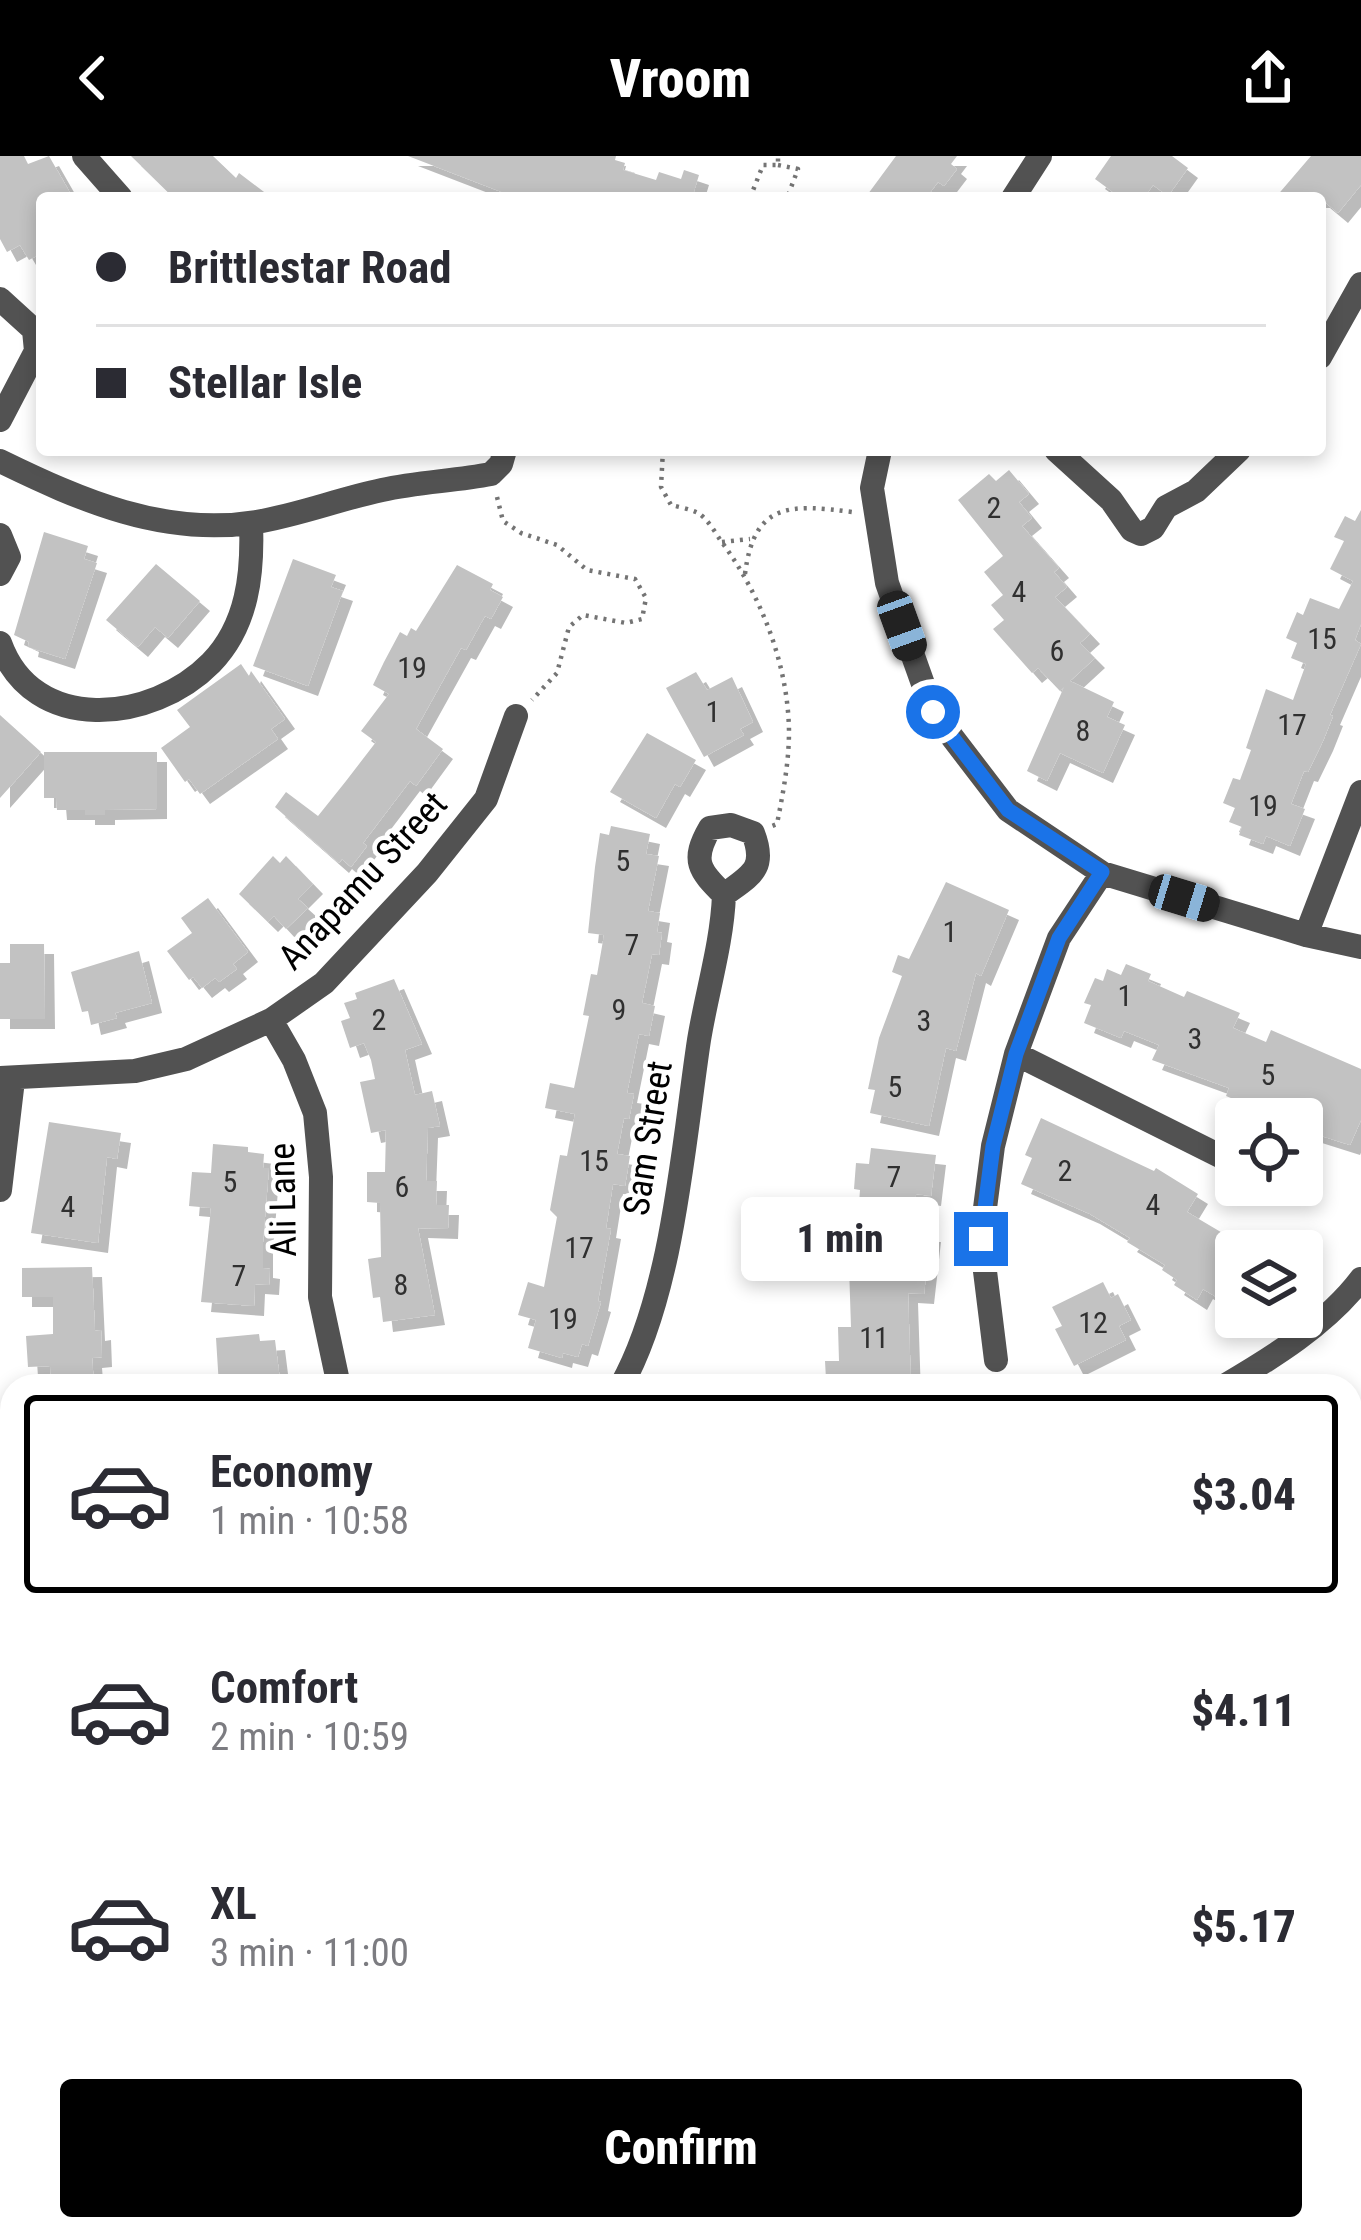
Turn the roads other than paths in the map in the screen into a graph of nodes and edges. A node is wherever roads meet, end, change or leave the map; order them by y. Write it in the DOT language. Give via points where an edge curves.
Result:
graph roads {
  1 [pos="84,156"];
  2 [pos="1040,156"];
  3 [pos="116,192"];
  4 [pos="1016,192"];
  5 [pos="1361,284"];
  6 [pos="0,299"];
  7 [pos="1326,346"];
  8 [pos="0,421"];
  9 [pos="503,456"];
  10 [pos="879,456"];
  11 [pos="1063,456"];
  12 [pos="1233,456"];
  13 [pos="0,461"];
  14 [pos="251,523"];
  15 [pos="0,535"];
  16 [pos="0,574"];
  17 [pos="0,643"];
  18 [pos="516,716"];
  19 [pos="1361,792"];
  20 [pos="1102,872"];
  21 [pos="724,896"];
  22 [pos="1306,935"];
  23 [pos="1361,947"];
  24 [pos="271,1020"];
  25 [pos="1016,1054"];
  26 [pos="7,1079"];
  27 [pos="1215,1154"];
  28 [pos="0,1190"];
  29 [pos="1361,1279"];
  30 [pos="996,1360"];
  31 [pos="336,1374"];
  32 [pos="628,1374"];
  33 [pos="1244,1374"];
  1 -- 3 [label="street"];
  2 -- 4 [label="street"];
  5 -- 7 [label="street"];
  6 -- 8 [label="street" via="34,330 36,351"];
  9 -- 14 [label="street" via="491,474 374,491"];
  10 -- 20 [label="street" via="872,488 887,583 933,712 1008,810"];
  11 -- 12 [label="street" via="1141,534"];
  13 -- 14 [label="street" via="112,510 189,524"];
  14 -- 17 [label="street" via="253,568 243,611 213,661 178,689 132,709 79,709 36,694 8,666"];
  15 -- 16 [label="street" via="8,557"];
  18 -- 24 [label="street, Anapamu Street" via="486,800 457,836 324,983"];
  19 -- 22 [label="street"];
  20 -- 22 [label="street"];
  20 -- 25 [label="street" via="1059,938"];
  21 -- 21 [label="street, Sam Street" via="702,873 698,849 710,828 731,825 753,833 760,853 754,873"];
  21 -- 32 [label="street, Sam Street" via="675,1204 642,1348"];
  22 -- 23 [label="street"];
  24 -- 26 [label="street, Anapamu Street" via="186,1060"];
  24 -- 31 [label="street, Ali Lane" via="315,1113 320,1298"];
  25 -- 27 [label="street"];
  25 -- 30 [label="street" via="981,1239"];
  26 -- 28 [label="street"];
  29 -- 33 [label="street"];
}
